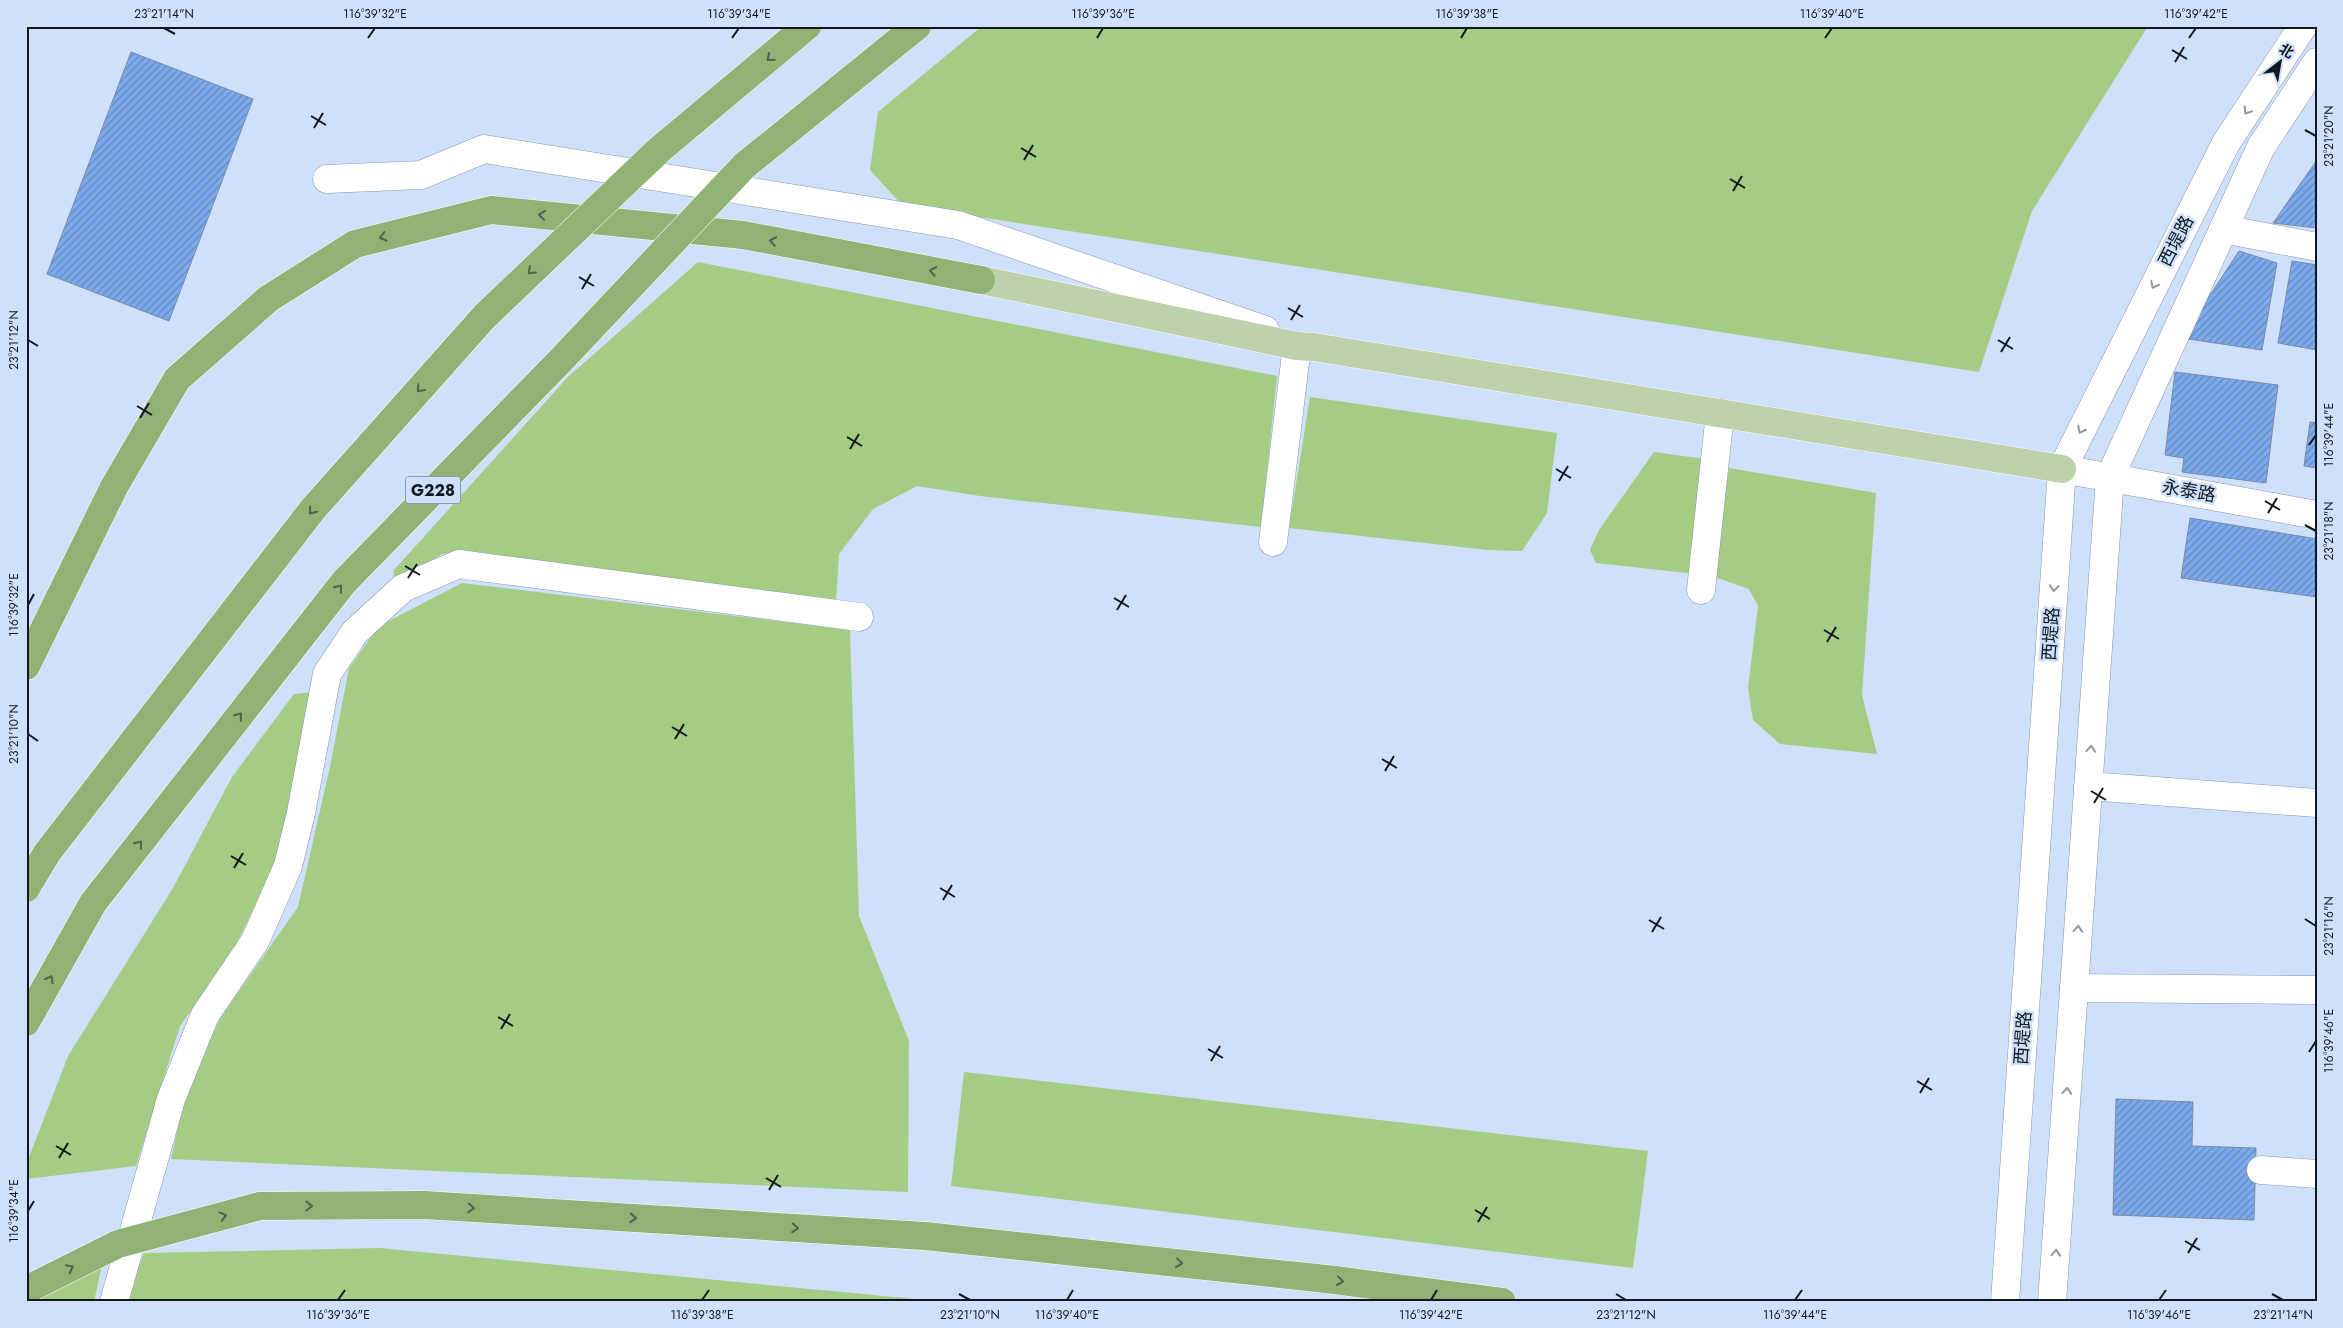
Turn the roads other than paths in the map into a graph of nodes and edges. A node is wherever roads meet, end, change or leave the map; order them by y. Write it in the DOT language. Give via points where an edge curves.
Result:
graph roads {
  1 [pos="807,26"];
  2 [pos="917,26"];
  3 [pos="2303,26"];
  4 [pos="2317,62"];
  5 [pos="327,179"];
  6 [pos="2223,229"];
  7 [pos="2317,246"];
  8 [pos="981,280"];
  9 [pos="1306,346"];
  10 [pos="1720,413"];
  11 [pos="2062,469"];
  12 [pos="2110,477"];
  13 [pos="2317,515"];
  14 [pos="1273,542"];
  15 [pos="1701,590"];
  16 [pos="859,617"];
  17 [pos="26,666"];
  18 [pos="2088,786"];
  19 [pos="2317,803"];
  20 [pos="26,888"];
  21 [pos="2074,988"];
  22 [pos="2317,990"];
  23 [pos="26,1022"];
  24 [pos="2262,1170"];
  25 [pos="2317,1174"];
  26 [pos="26,1290"];
  27 [pos="114,1302"];
  28 [pos="1502,1302"];
  29 [pos="2005,1302"];
  30 [pos="2052,1302"];
  1 -- 20 [label="highway, one-way, bridge" via="659,150 484,316 314,509 47,853"];
  23 -- 2 [label="highway, G228, one-way, bridge" via="93,903 344,582 744,166"];
  3 -- 11 [label="street, 西堤路, one-way" via="2226,143"];
  4 -- 6 [label="street, 西堤路" via="2261,147"];
  5 -- 9 [label="street" via="421,175 484,149 958,225"];
  6 -- 7 [label="street"];
  6 -- 12 [label="street, 西堤路"];
  8 -- 9 [label="main road"];
  8 -- 17 [label="highway, one-way, bridge" via="743,235 491,210 356,244 268,299 177,379 114,487"];
  9 -- 10 [label="main road"];
  9 -- 14 [label="street"];
  10 -- 11 [label="main road"];
  10 -- 15 [label="street"];
  11 -- 12 [label="street, 永泰路"];
  11 -- 29 [label="street, 西堤路, one-way"];
  12 -- 13 [label="street, 永泰路"];
  18 -- 12 [label="street, 西堤路, one-way"];
  16 -- 27 [label="street" via="459,564 403,588 354,632 327,674 288,866 255,941 206,1015 171,1099"];
  18 -- 19 [label="street"];
  21 -- 18 [label="street, 西堤路, one-way"];
  21 -- 22 [label="street"];
  30 -- 21 [label="street, 西堤路, one-way"];
  24 -- 25 [label="street"];
  26 -- 28 [label="highway, one-way, bridge" via="118,1244 260,1206 424,1205 925,1236 1335,1280"];
}
